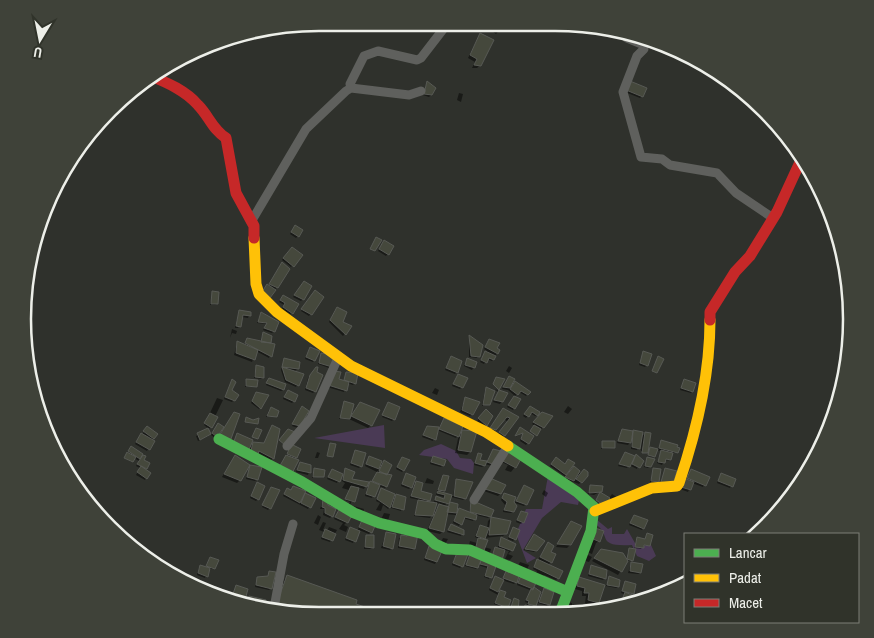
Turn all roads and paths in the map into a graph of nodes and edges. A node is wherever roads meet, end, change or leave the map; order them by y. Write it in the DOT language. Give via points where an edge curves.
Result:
graph roads {
  1 [pos="441,31"];
  2 [pos="644,46"];
  3 [pos="159,80"];
  4 [pos="351,88"];
  5 [pos="421,91"];
  6 [pos="798,166"];
  7 [pos="248,217"];
  8 [pos="772,218"];
  9 [pos="338,358"];
  10 [pos="219,438"];
  11 [pos="287,446"];
  12 [pos="508,446"];
  13 [pos="474,500"];
  14 [pos="596,510"];
  15 [pos="293,524"];
  16 [pos="568,592"];
  17 [pos="275,603"];
  18 [pos="562,607"];
  1 -- 4 [label="street" via="417,60 378,50 364,56"];
  2 -- 8 [label="street" via="623,92 641,157 717,173 736,193"];
  3 -- 7 [label="street" via="197,103 206,120 226,138 236,193"];
  4 -- 5 [label="street" via="410,96"];
  4 -- 7 [label="street" via="306,129"];
  6 -- 8 [label="street"];
  7 -- 9 [label="street" via="255,233 254,272 259,294 276,312"];
  8 -- 14 [label="street" via="750,256 735,272 710,312 704,389 693,441 677,486 652,488"];
  9 -- 11 [label="street" via="311,418"];
  9 -- 12 [label="street"];
  10 -- 16 [label="street" via="354,513 424,534 435,544 446,548 470,550"];
  12 -- 13 [label="street"];
  12 -- 14 [label="street" via="588,500"];
  14 -- 16 [label="street"];
  15 -- 17 [label="street"];
  16 -- 18 [label="street"];
}
